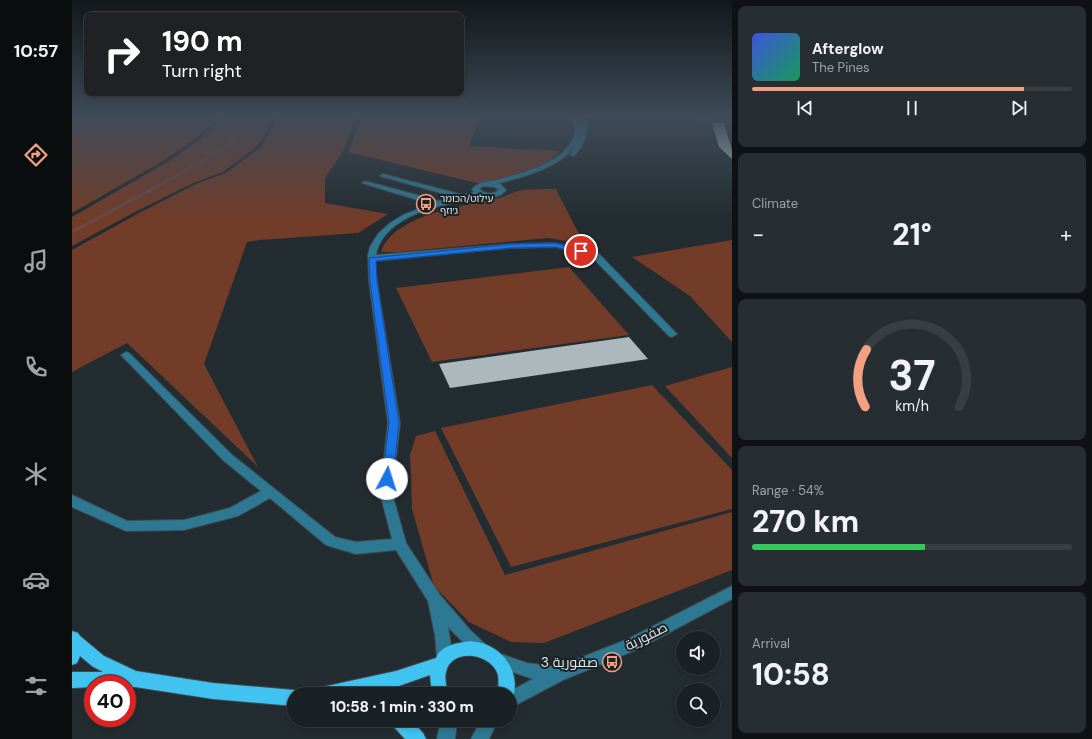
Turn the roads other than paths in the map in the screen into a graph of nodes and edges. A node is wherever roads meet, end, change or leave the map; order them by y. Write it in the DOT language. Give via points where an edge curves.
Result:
graph roads {
  1 [pos="568,149"];
  2 [pos="575,149"];
  3 [pos="383,176"];
  4 [pos="365,183"];
  5 [pos="488,184"];
  6 [pos="502,188"];
  7 [pos="479,193"];
  8 [pos="463,197"];
  9 [pos="441,204"];
  10 [pos="372,259"];
  11 [pos="672,334"];
  12 [pos="126,355"];
  13 [pos="269,493"];
  14 [pos="72,500"];
  15 [pos="400,544"];
  16 [pos="732,592"];
  17 [pos="434,600"];
  18 [pos="73,638"];
  19 [pos="480,649"];
  20 [pos="72,658"];
  21 [pos="498,660"];
  22 [pos="443,661"];
  23 [pos="127,675"];
  24 [pos="557,675"];
  25 [pos="136,679"];
  26 [pos="72,680"];
  27 [pos="84,680"];
  28 [pos="359,687"];
  29 [pos="438,687"];
  30 [pos="508,687"];
  31 [pos="517,696"];
  32 [pos="287,697"];
  33 [pos="406,727"];
  34 [pos="449,727"];
  35 [pos="486,727"];
  36 [pos="417,739"];
  37 [pos="446,739"];
  38 [pos="480,739"];
  1 -- 5 [label="street" via="549,165"];
  2 -- 6 [label="street" via="570,158 554,168 512,181"];
  3 -- 8 [label="street"];
  4 -- 9 [label="street"];
  5 -- 6 [label="street"];
  5 -- 7 [label="street" via="476,187 475,191"];
  6 -- 7 [label="street" via="502,192 497,194"];
  7 -- 8 [label="street"];
  8 -- 9 [label="street"];
  9 -- 10 [label="street" via="402,217 386,229 373,248"];
  10 -- 11 [label="street" via="512,246 555,245 594,254"];
  10 -- 15 [label="street" via="394,423 386,493"];
  12 -- 13 [label="street" via="228,458"];
  13 -- 14 [label="street" via="234,512 184,525 126,526"];
  13 -- 15 [label="street" via="331,541 356,548"];
  15 -- 17 [label="street"];
  16 -- 24 [label="street, صفورية" via="633,644"];
  17 -- 19 [label="street"];
  17 -- 22 [label="street" via="443,634"];
  18 -- 20 [label="main road" via="75,650"];
  18 -- 23 [label="main road" via="98,660"];
  19 -- 21 [label="main road"];
  19 -- 22 [label="main road" via="457,649"];
  21 -- 24 [label="street" via="527,671"];
  21 -- 30 [label="main road" via="507,678"];
  22 -- 28 [label="main road" via="396,679"];
  22 -- 29 [label="main road" via="437,673"];
  24 -- 31 [label="street, صفورية"];
  25 -- 32 [label="main road" via="213,691"];
  26 -- 27 [label="main road"];
  33 -- 36 [label="main road"];
  34 -- 37 [label="street"];
  35 -- 38 [label="street"];
}
